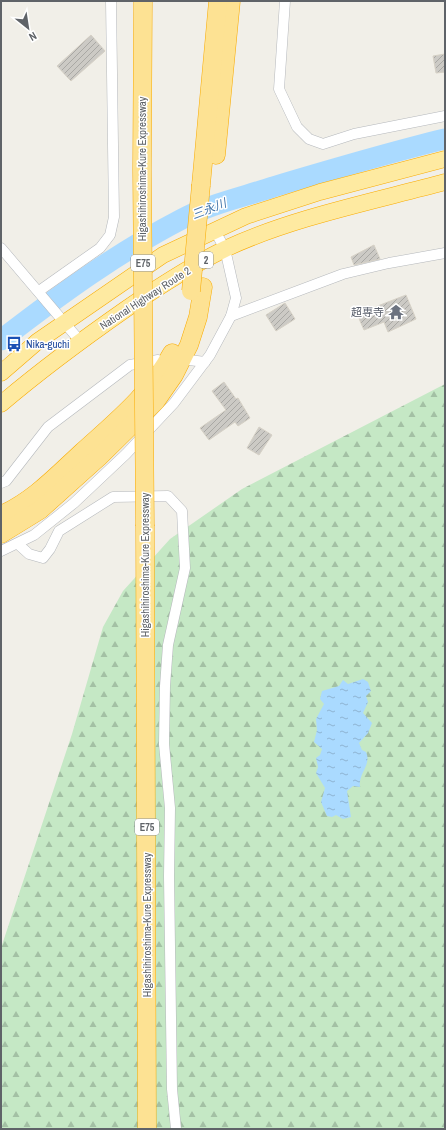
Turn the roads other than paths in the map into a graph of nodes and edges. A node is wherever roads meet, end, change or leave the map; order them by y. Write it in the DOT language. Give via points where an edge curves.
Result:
graph roads {
  1 [pos="111,1"];
  2 [pos="143,1"];
  3 [pos="218,1"];
  4 [pos="231,1"];
  5 [pos="285,1"];
  6 [pos="445,116"];
  7 [pos="445,159"];
  8 [pos="445,182"];
  9 [pos="208,183"];
  10 [pos="215,231"];
  11 [pos="1,248"];
  12 [pos="225,249"];
  13 [pos="445,253"];
  14 [pos="197,289"];
  15 [pos="39,291"];
  16 [pos="231,316"];
  17 [pos="64,323"];
  18 [pos="80,341"];
  19 [pos="158,360"];
  20 [pos="189,360"];
  21 [pos="206,362"];
  22 [pos="1,373"];
  23 [pos="1,404"];
  24 [pos="1,483"];
  25 [pos="1,515"];
  26 [pos="1,534"];
  27 [pos="18,544"];
  28 [pos="1,551"];
  29 [pos="147,1129"];
  30 [pos="176,1129"];
  1 -- 15 [label="street" via="114,217 110,235 100,248"];
  2 -- 29 [label="highway, Higashihiroshima-Kure Expressway / E75, bridge"];
  3 -- 9 [label="highway"];
  4 -- 9 [label="highway"];
  5 -- 6 [label="street" via="279,89 298,127 310,138 323,144 354,134"];
  7 -- 10 [label="highway, 2" via="320,192 246,216"];
  8 -- 12 [label="highway, National Highway Route 2 / 2" via="281,228"];
  9 -- 14 [label="highway"];
  10 -- 12 [label="street"];
  10 -- 17 [label="highway, 2" via="163,255"];
  11 -- 15 [label="street"];
  12 -- 16 [label="street" via="236,298"];
  12 -- 18 [label="highway, National Highway Route 2 / 2" via="170,279"];
  13 -- 16 [label="street" via="343,274"];
  14 -- 25 [label="highway" via="179,339 165,366 132,406 52,480 31,497"];
  14 -- 26 [label="highway" via="198,317 190,345 156,401 40,510"];
  15 -- 17 [label="street"];
  16 -- 21 [label="street"];
  17 -- 18 [label="street"];
  17 -- 22 [label="highway, 2" via="38,341"];
  18 -- 23 [label="highway, National Highway Route 2 / 2"];
  19 -- 24 [label="street" via="130,365 53,423 6,481"];
  20 -- 21 [label="street"];
  21 -- 27 [label="street" via="174,404 126,454 74,503 34,535"];
  27 -- 28 [label="street"];
  27 -- 30 [label="street" via="29,554 43,558 59,531 113,497 168,496 182,511 185,568 168,645 164,686 164,744 170,808 168,876 172,1089"];
}
